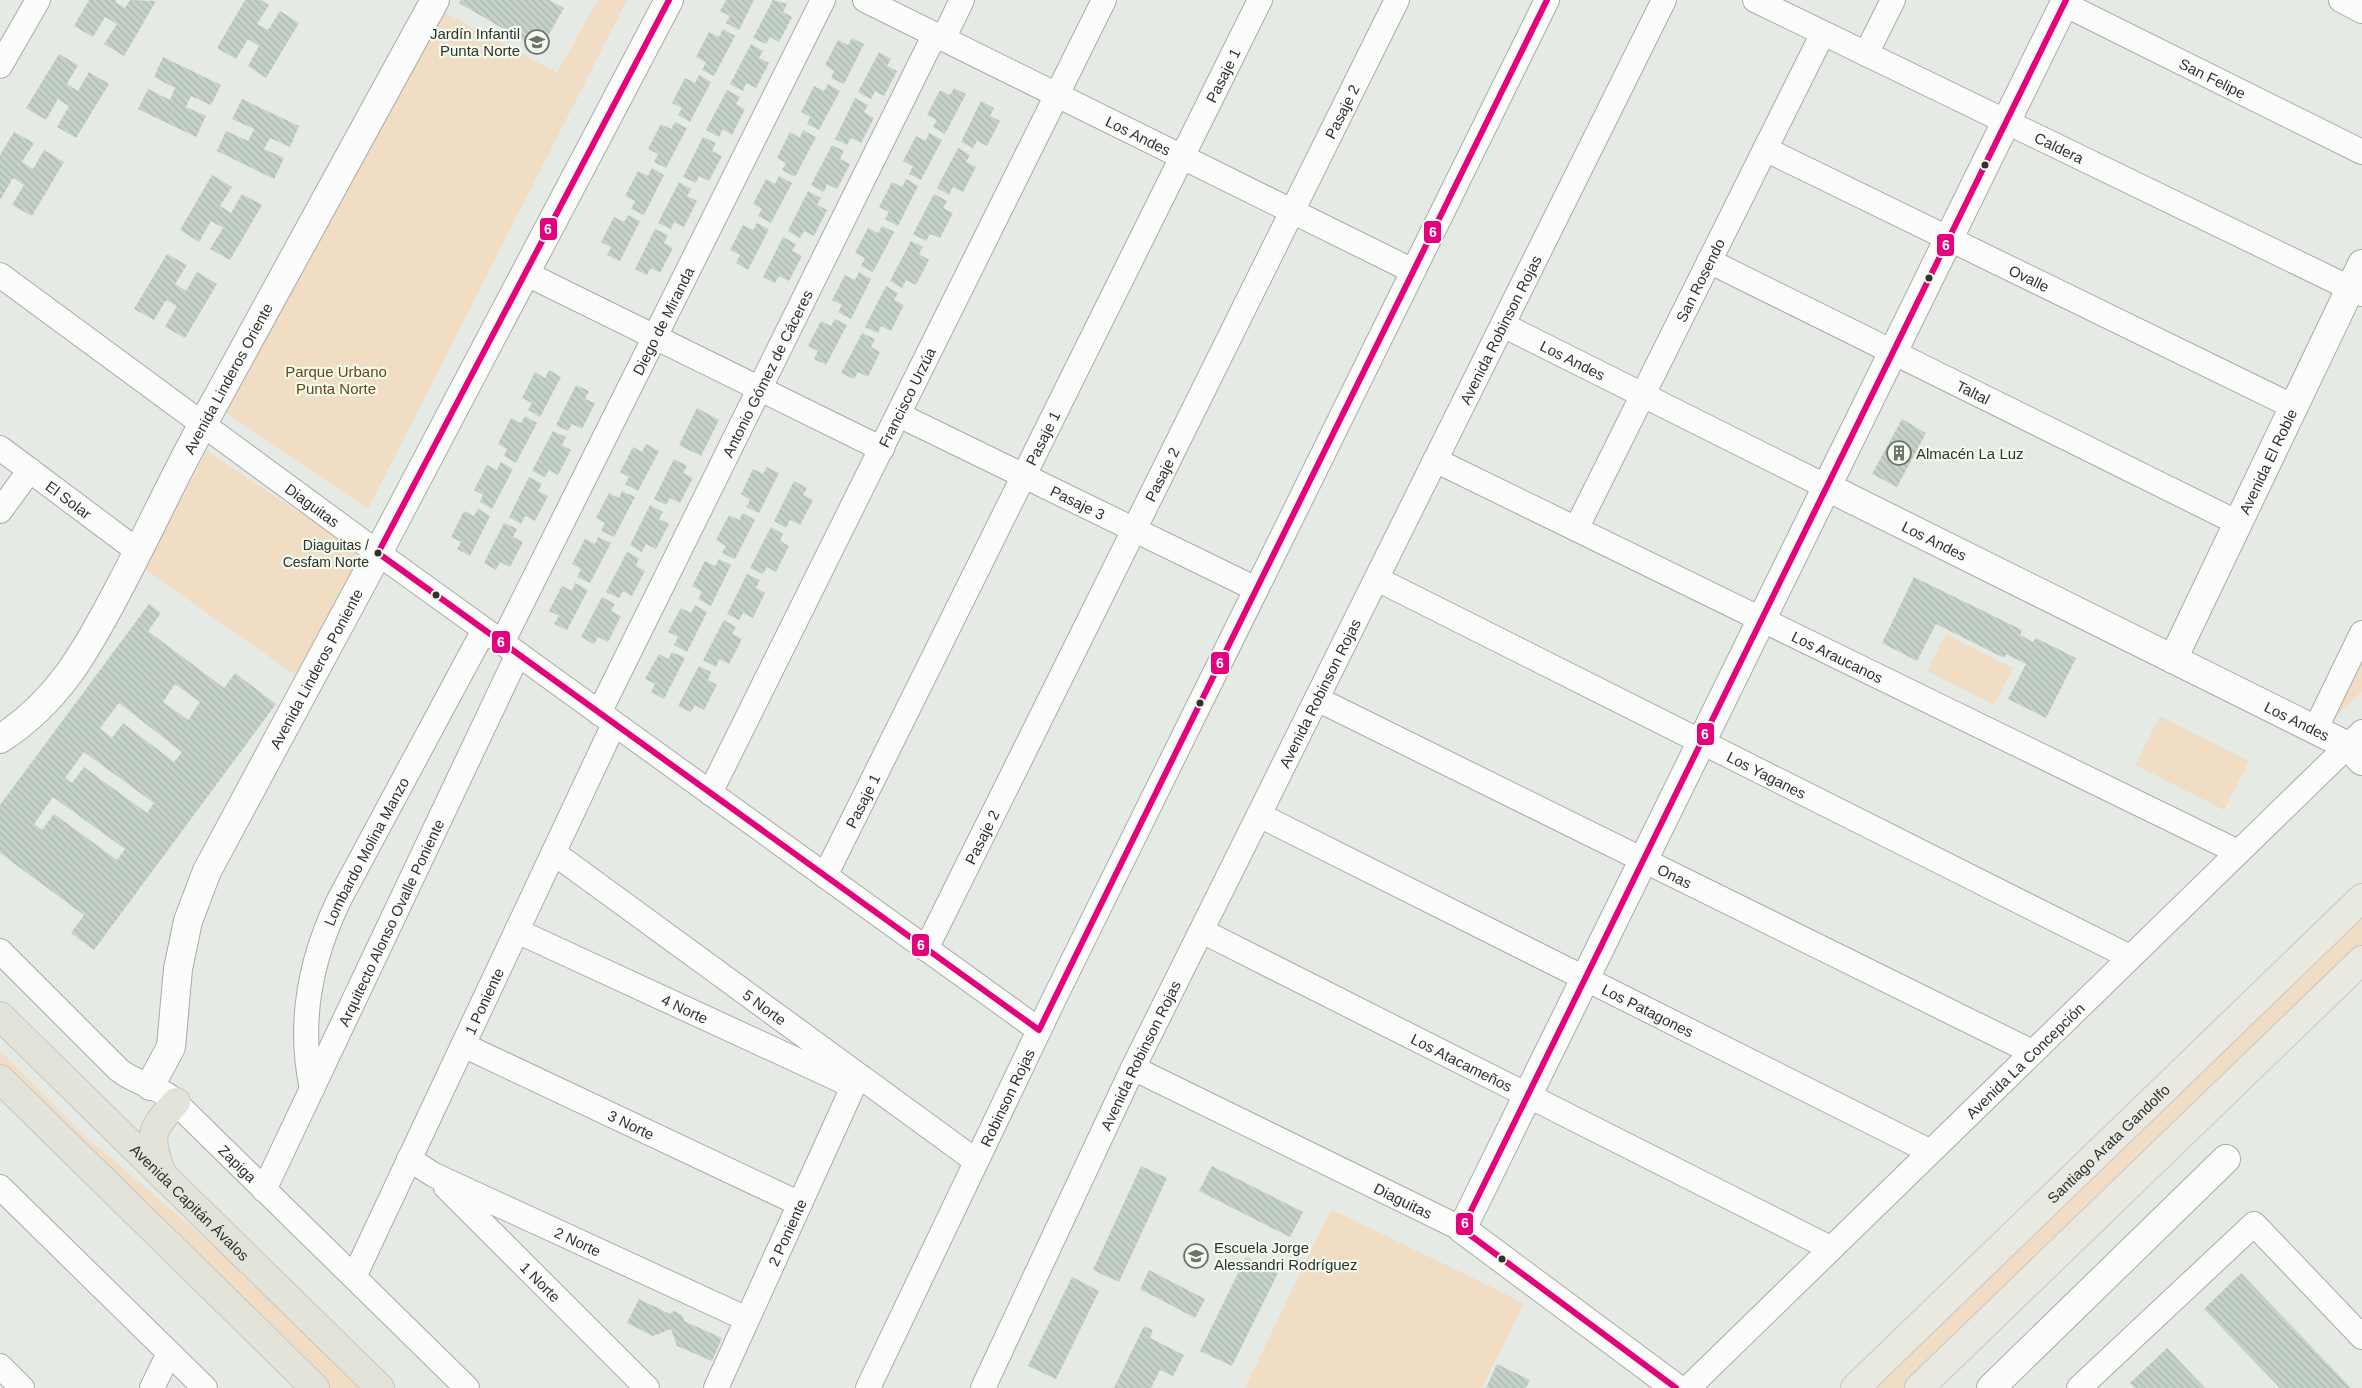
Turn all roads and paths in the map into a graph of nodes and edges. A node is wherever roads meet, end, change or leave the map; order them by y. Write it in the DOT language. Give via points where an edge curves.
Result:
graph roads {
  1 [pos="38,0"];
  2 [pos="435,0"];
  3 [pos="668,0"];
  4 [pos="823,0"];
  5 [pos="865,0"];
  6 [pos="962,0"];
  7 [pos="1104,0"];
  8 [pos="1260,0"];
  9 [pos="1397,0"];
  10 [pos="1547,0"];
  11 [pos="1664,0"];
  12 [pos="1755,0"];
  13 [pos="1893,0"];
  14 [pos="2341,0"];
  15 [pos="2065,2"];
  16 [pos="2362,10"];
  17 [pos="1823,33"];
  18 [pos="939,36"];
  19 [pos="1866,54"];
  20 [pos="0,66"];
  21 [pos="1057,95"];
  22 [pos="2006,122"];
  23 [pos="1765,149"];
  24 [pos="2362,152"];
  25 [pos="1182,157"];
  26 [pos="1292,211"];
  27 [pos="1949,239"];
  28 [pos="1709,261"];
  29 [pos="2362,264"];
  30 [pos="1413,271"];
  31 [pos="525,273"];
  32 [pos="0,275"];
  33 [pos="2356,291"];
  34 [pos="1503,325"];
  35 [pos="654,337"];
  36 [pos="1893,352"];
  37 [pos="759,389"];
  38 [pos="1643,394"];
  39 [pos="2294,407"];
  40 [pos="898,415"];
  41 [pos="202,424"];
  42 [pos="0,448"];
  43 [pos="882,449"];
  44 [pos="1435,460"];
  45 [pos="30,470"];
  46 [pos="1024,476"];
  47 [pos="1827,487"];
  48 [pos="0,511"];
  49 [pos="2238,523"];
  50 [pos="1135,529"];
  51 [pos="1576,529"];
  52 [pos="139,552"];
  53 [pos="378,554"];
  54 [pos="1377,579"];
  55 [pos="1256,588"];
  56 [pos="1762,619"];
  57 [pos="2362,633"];
  58 [pos="501,642"];
  59 [pos="2173,658"];
  60 [pos="1317,699"];
  61 [pos="607,718"];
  62 [pos="2315,730"];
  63 [pos="0,739"];
  64 [pos="1702,742"];
  65 [pos="2357,746"];
  66 [pos="710,793"];
  67 [pos="1259,815"];
  68 [pos="554,852"];
  69 [pos="2238,852"];
  70 [pos="1644,860"];
  71 [pos="825,876"];
  72 [pos="2362,898"];
  73 [pos="517,931"];
  74 [pos="1202,931"];
  75 [pos="926,949"];
  76 [pos="0,951"];
  77 [pos="2130,956"];
  78 [pos="2362,960"];
  79 [pos="1586,978"];
  80 [pos="0,1016"];
  81 [pos="1039,1030"];
  82 [pos="463,1045"];
  83 [pos="2032,1052"];
  84 [pos="1133,1068"];
  85 [pos="0,1079"];
  86 [pos="856,1081"];
  87 [pos="150,1086"];
  88 [pos="312,1089"];
  89 [pos="1528,1096"];
  90 [pos="176,1102"];
  91 [pos="1929,1151"];
  92 [pos="409,1159"];
  93 [pos="2226,1159"];
  94 [pos="976,1161"];
  95 [pos="163,1175"];
  96 [pos="434,1175"];
  97 [pos="0,1187"];
  98 [pos="264,1190"];
  99 [pos="800,1204"];
  100 [pos="1462,1229"];
  101 [pos="1830,1248"];
  102 [pos="354,1277"];
  103 [pos="747,1319"];
  104 [pos="2362,1337"];
  105 [pos="169,1353"];
  106 [pos="0,1366"];
  107 [pos="22,1388"];
  108 [pos="152,1388"];
  109 [pos="205,1388"];
  110 [pos="315,1388"];
  111 [pos="380,1388"];
  112 [pos="466,1388"];
  113 [pos="647,1388"];
  114 [pos="716,1388"];
  115 [pos="868,1388"];
  116 [pos="983,1388"];
  117 [pos="1676,1388"];
  118 [pos="1688,1388"];
  119 [pos="1855,1388"];
  120 [pos="1919,1388"];
  121 [pos="1991,1388"];
  122 [pos="2079,1388"];
  1 -- 20 [label="street"];
  2 -- 41 [label="street, Avenida Linderos Oriente"];
  3 -- 31 [label="street, Avenida Linderos Poniente"];
  4 -- 35 [label="street, Diego de Miranda"];
  5 -- 18 [label="street, Los Andes"];
  6 -- 18 [label="street"];
  7 -- 21 [label="street, Francisco Urzúa"];
  8 -- 25 [label="street, Pasaje 1"];
  9 -- 26 [label="street, Pasaje 2"];
  10 -- 30 [label="street, Robinson Rojas"];
  11 -- 34 [label="street, Avenida Robinson Rojas"];
  12 -- 17 [label="street, Caldera"];
  13 -- 19 [label="street"];
  14 -- 16 [label="street"];
  15 -- 22 [label="street"];
  15 -- 24 [label="street, San Felipe"];
  17 -- 19 [label="street, Caldera"];
  17 -- 23 [label="street, San Rosendo"];
  18 -- 21 [label="street, Los Andes"];
  18 -- 37 [label="street, Antonio Gómez de Cáceres"];
  19 -- 22 [label="street, Caldera"];
  21 -- 25 [label="street, Los Andes"];
  21 -- 40 [label="street, Francisco Urzúa"];
  22 -- 27 [label="street"];
  22 -- 33 [label="street, Caldera"];
  23 -- 27 [label="street, Ovalle"];
  23 -- 28 [label="street, San Rosendo"];
  25 -- 26 [label="street, Los Andes"];
  25 -- 46 [label="street, Pasaje 1"];
  26 -- 30 [label="street, Los Andes"];
  26 -- 50 [label="street, Pasaje 2"];
  27 -- 36 [label="street"];
  27 -- 39 [label="street, Ovalle"];
  28 -- 36 [label="street, Taltal"];
  28 -- 38 [label="street, San Rosendo"];
  29 -- 33 [label="street, Avenida El Roble"];
  30 -- 55 [label="street, Robinson Rojas"];
  31 -- 35 [label="street"];
  31 -- 53 [label="street, Avenida Linderos Poniente"];
  32 -- 41 [label="street, Diaguitas"];
  33 -- 39 [label="street, Avenida El Roble"];
  34 -- 38 [label="street, Los Andes"];
  34 -- 44 [label="street, Avenida Robinson Rojas"];
  35 -- 37 [label="street"];
  35 -- 58 [label="street, Diego de Miranda"];
  36 -- 47 [label="street"];
  36 -- 49 [label="street, Taltal"];
  37 -- 43 [label="street"];
  37 -- 61 [label="street, Antonio Gómez de Cáceres"];
  38 -- 47 [label="street, Los Andes"];
  38 -- 51 [label="street, San Rosendo"];
  39 -- 49 [label="street, Avenida El Roble"];
  40 -- 43 [label="street, Francisco Urzúa"];
  40 -- 46 [label="street, Pasaje 3"];
  41 -- 52 [label="street, Avenida Linderos Oriente"];
  41 -- 53 [label="street, Diaguitas"];
  42 -- 45 [label="street, El Solar"];
  43 -- 66 [label="street, Francisco Urzúa"];
  44 -- 51 [label="street, Los Araucanos"];
  44 -- 54 [label="street, Avenida Robinson Rojas"];
  45 -- 48 [label="street"];
  45 -- 52 [label="street, El Solar"];
  46 -- 50 [label="street, Pasaje 3"];
  46 -- 71 [label="street, Pasaje 1"];
  47 -- 56 [label="street"];
  47 -- 59 [label="street, Los Andes"];
  49 -- 59 [label="street, Avenida El Roble"];
  50 -- 55 [label="street, Pasaje 3"];
  50 -- 75 [label="street, Pasaje 2"];
  51 -- 56 [label="street, Los Araucanos"];
  52 -- 63 [label="street, Avenida Linderos Oriente" via="72,671 41,707"];
  53 -- 58 [label="street, Diaguitas"];
  53 -- 87 [label="street, Avenida Linderos Poniente" via="204,879 188,921 178,969 171,1047"];
  54 -- 60 [label="street, Avenida Robinson Rojas"];
  54 -- 64 [label="street, Los Yaganes"];
  55 -- 81 [label="street, Robinson Rojas"];
  56 -- 64 [label="street"];
  56 -- 69 [label="street, Los Araucanos"];
  57 -- 62 [label="street"];
  58 -- 61 [label="street, Diaguitas"];
  58 -- 88 [label="street, Arquitecto Alonso Ovalle Poniente"];
  58 -- 88 [label="street, Lombardo Molina Manzo" via="339,900 311,979 305,1028"];
  59 -- 62 [label="street, Los Andes"];
  60 -- 67 [label="street, Avenida Robinson Rojas"];
  60 -- 70 [label="street, Onas"];
  61 -- 66 [label="street, Diaguitas"];
  61 -- 68 [label="street, 1 Poniente"];
  62 -- 65 [label="street, Los Andes"];
  64 -- 70 [label="street"];
  64 -- 77 [label="street, Los Yaganes"];
  65 -- 69 [label="street, Avenida La Concepción"];
  66 -- 71 [label="street, Diaguitas"];
  67 -- 74 [label="street, Avenida Robinson Rojas"];
  67 -- 79 [label="street, Los Patagones"];
  68 -- 73 [label="street, 1 Poniente"];
  68 -- 86 [label="street, 5 Norte"];
  69 -- 77 [label="street, Avenida La Concepción"];
  70 -- 79 [label="street"];
  70 -- 83 [label="street, Onas"];
  71 -- 75 [label="street, Diaguitas"];
  72 -- 119 [label="main road, Santiago Arata Gandolfo"];
  73 -- 82 [label="street, 1 Poniente"];
  73 -- 86 [label="street, 4 Norte"];
  74 -- 84 [label="street, Avenida Robinson Rojas"];
  74 -- 89 [label="street, Los Atacameños"];
  75 -- 81 [label="street, Diaguitas"];
  76 -- 87 [label="street, Zapiga" via="119,1070"];
  77 -- 83 [label="street, Avenida La Concepción"];
  78 -- 120 [label="main road"];
  79 -- 89 [label="street"];
  79 -- 91 [label="street, Los Patagones"];
  80 -- 95 [label="highway, Avenida Capitán Ávalos"];
  81 -- 94 [label="street, Robinson Rojas"];
  82 -- 92 [label="street, 1 Poniente"];
  82 -- 99 [label="street, 3 Norte"];
  83 -- 91 [label="street, Avenida La Concepción"];
  84 -- 100 [label="street, Diaguitas"];
  84 -- 116 [label="street, Avenida Robinson Rojas"];
  85 -- 110 [label="highway"];
  86 -- 94 [label="street, 5 Norte"];
  86 -- 99 [label="street, 2 Poniente"];
  87 -- 90 [label="street, Zapiga"];
  88 -- 98 [label="street, Arquitecto Alonso Ovalle Poniente"];
  89 -- 100 [label="street"];
  89 -- 101 [label="street, Los Atacameños"];
  90 -- 95 [label="highway" via="158,1121 153,1135 154,1153"];
  90 -- 98 [label="street, Zapiga"];
  91 -- 101 [label="street, Avenida La Concepción"];
  92 -- 96 [label="street, 2 Norte"];
  92 -- 102 [label="street, 1 Poniente"];
  93 -- 121 [label="street"];
  94 -- 115 [label="street, Robinson Rojas"];
  95 -- 111 [label="highway, Avenida Capitán Ávalos"];
  96 -- 103 [label="street, 2 Norte"];
  96 -- 113 [label="street, 1 Norte"];
  97 -- 105 [label="street"];
  98 -- 102 [label="street, Zapiga"];
  99 -- 103 [label="street, 2 Poniente"];
  100 -- 117 [label="street, Diaguitas"];
  101 -- 118 [label="street, Avenida La Concepción"];
  102 -- 112 [label="street, Zapiga"];
  103 -- 114 [label="street, 2 Poniente"];
  104 -- 122 [label="street" via="2254,1224"];
  105 -- 108 [label="street"];
  105 -- 109 [label="street"];
  106 -- 107 [label="street"];
}
